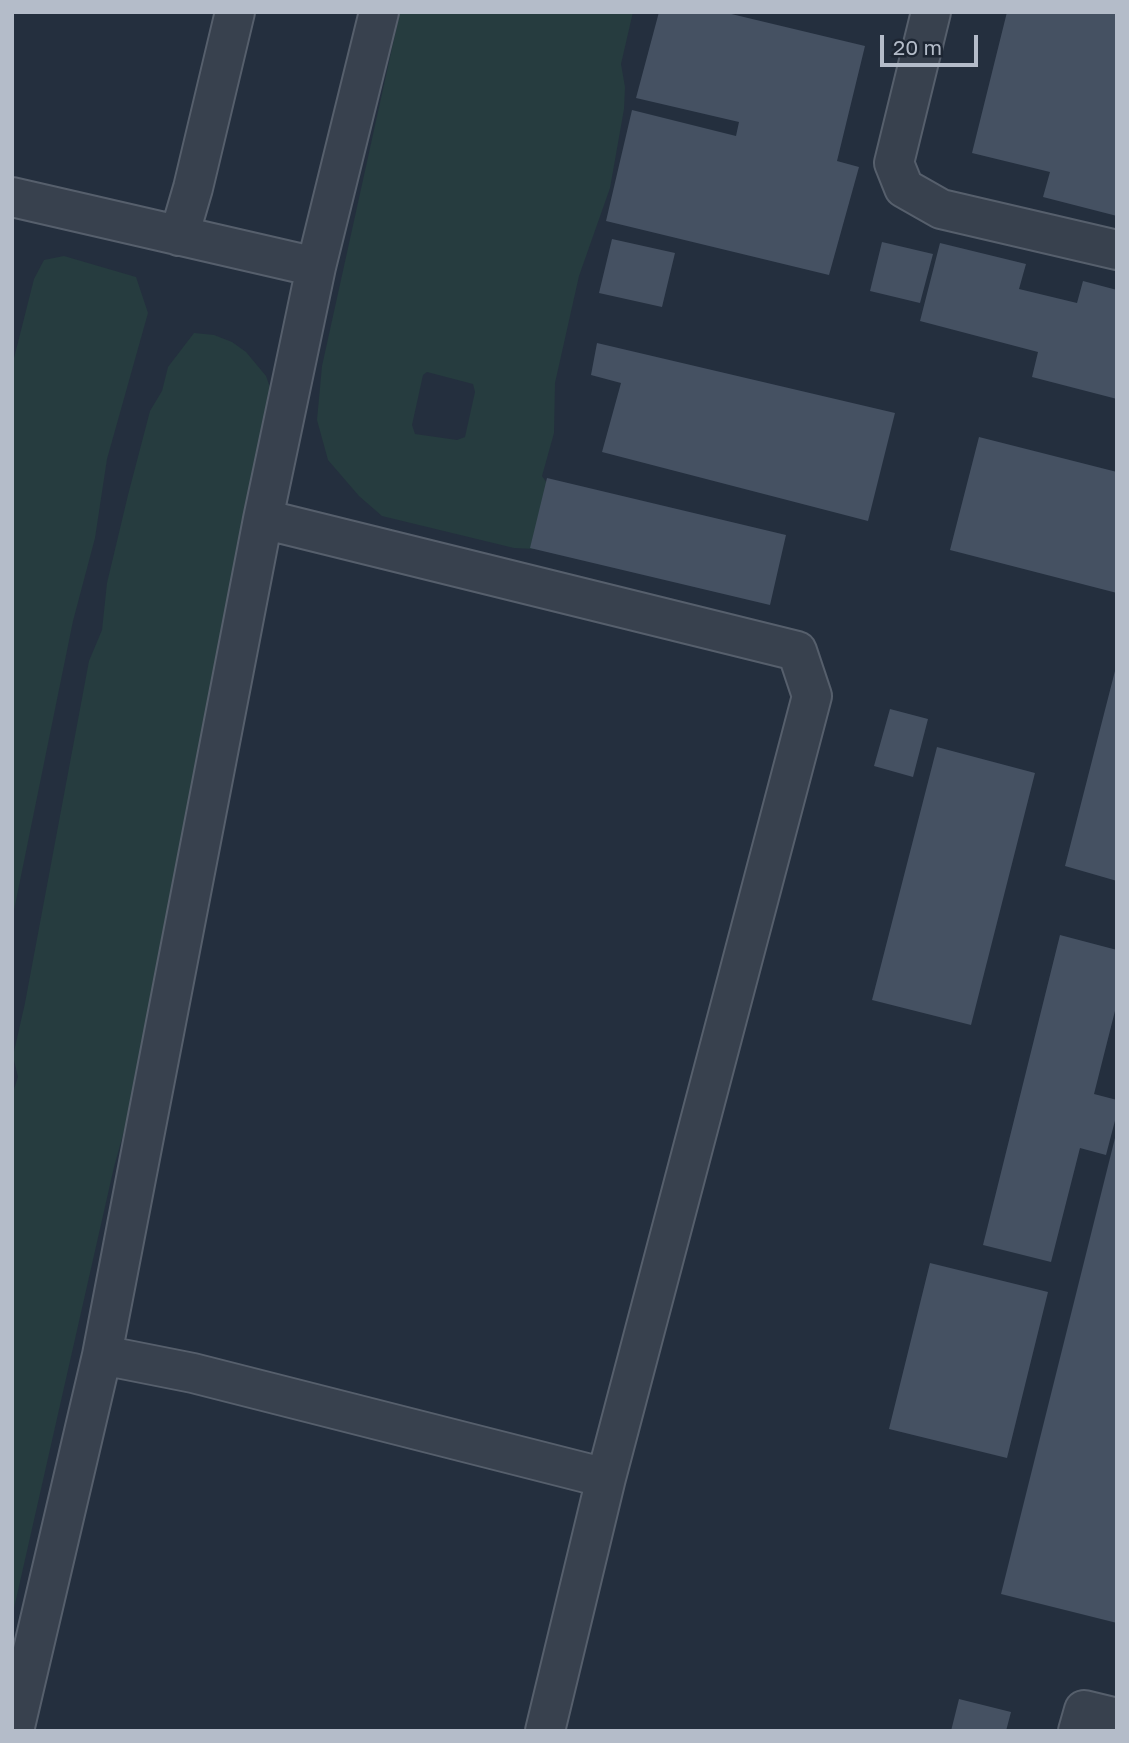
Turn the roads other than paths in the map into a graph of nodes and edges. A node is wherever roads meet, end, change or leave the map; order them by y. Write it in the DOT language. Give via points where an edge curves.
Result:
graph roads {
  1 [pos="235,12"];
  2 [pos="379,12"];
  3 [pos="930,12"];
  4 [pos="12,197"];
  5 [pos="179,236"];
  6 [pos="1117,250"];
  7 [pos="316,267"];
  8 [pos="263,519"];
  9 [pos="102,1354"];
  10 [pos="606,1478"];
  11 [pos="1117,1718"];
  12 [pos="14,1731"];
  13 [pos="545,1731"];
  14 [pos="1078,1731"];
  1 -- 5 [label="street"];
  2 -- 7 [label="street"];
  3 -- 6 [label="street" via="894,163 904,188 941,209"];
  4 -- 5 [label="street"];
  5 -- 7 [label="street"];
  7 -- 8 [label="street"];
  8 -- 9 [label="street"];
  8 -- 10 [label="street" via="797,651 812,696"];
  9 -- 10 [label="street"];
  9 -- 12 [label="street"];
  10 -- 13 [label="street"];
  11 -- 14 [label="street" via="1084,1710"];
}
